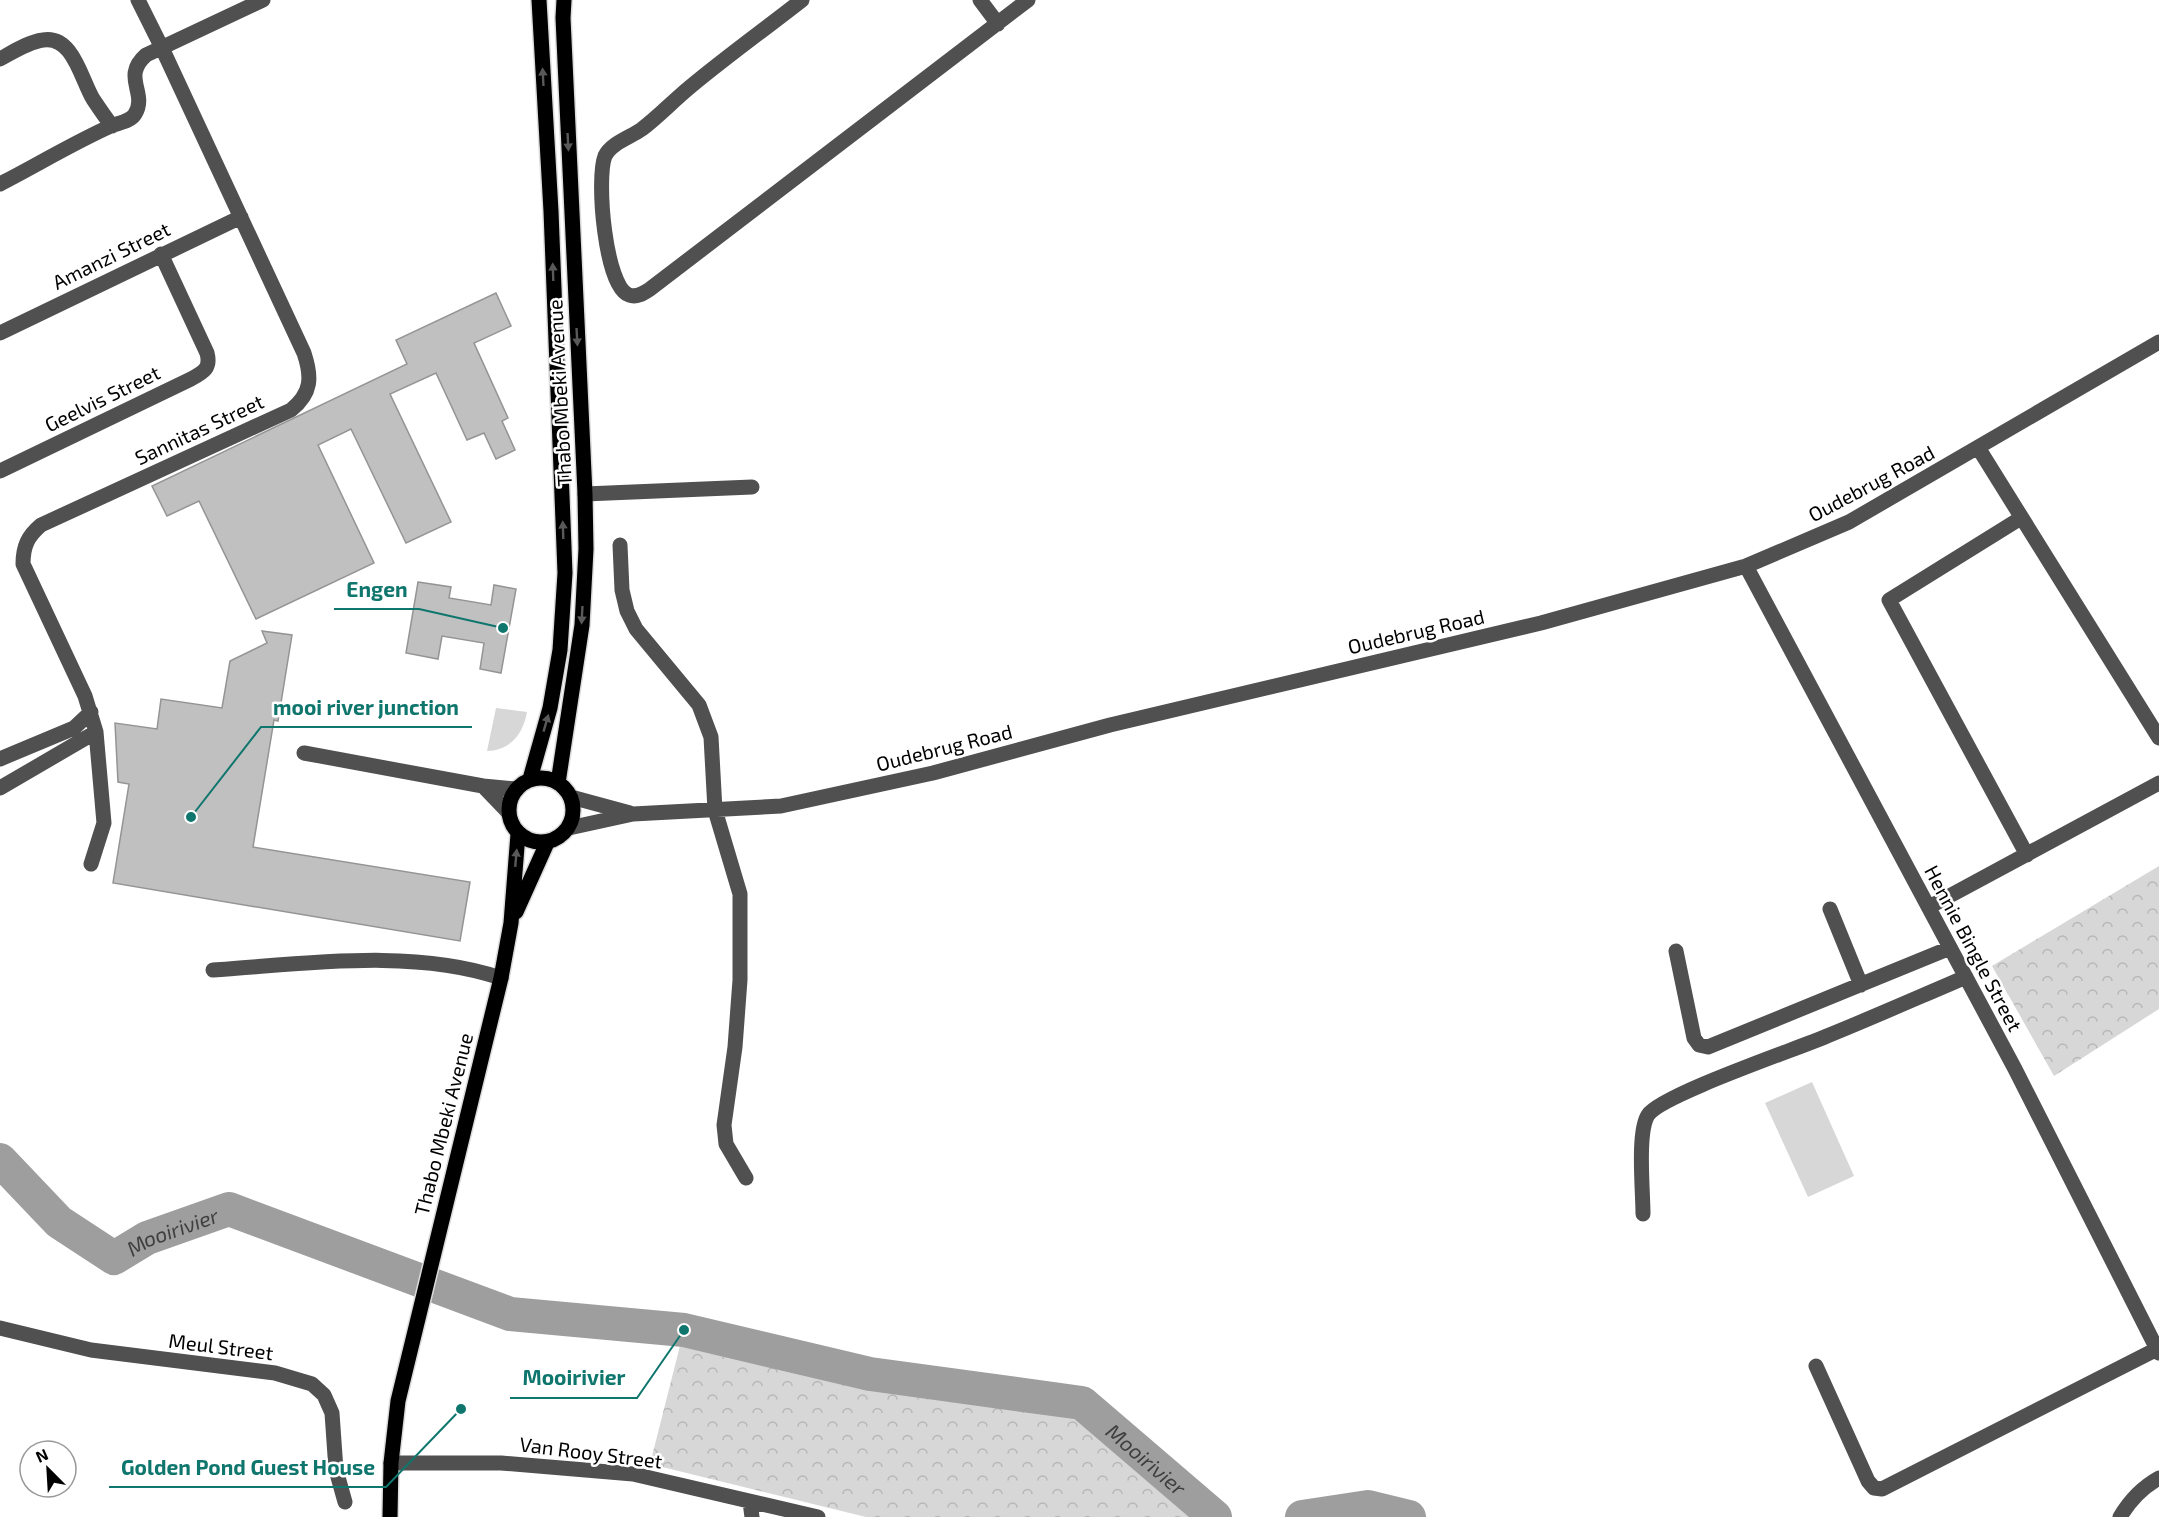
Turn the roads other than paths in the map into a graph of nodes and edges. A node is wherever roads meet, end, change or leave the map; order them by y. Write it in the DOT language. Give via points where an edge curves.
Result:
graph roads {
  1 [pos="138,0"];
  2 [pos="263,0"];
  3 [pos="539,0"];
  4 [pos="564,0"];
  5 [pos="802,0"];
  6 [pos="980,0"];
  7 [pos="1028,0"];
  8 [pos="998,24"];
  9 [pos="162,48"];
  10 [pos="0,59"];
  11 [pos="112,126"];
  12 [pos="0,184"];
  13 [pos="242,217"];
  14 [pos="161,254"];
  15 [pos="0,333"];
  16 [pos="2159,342"];
  17 [pos="1978,449"];
  18 [pos="0,471"];
  19 [pos="752,487"];
  20 [pos="585,494"];
  21 [pos="2021,518"];
  22 [pos="620,545"];
  23 [pos="1746,566"];
  24 [pos="91,712"];
  25 [pos="96,732"];
  26 [pos="2159,738"];
  27 [pos="304,753"];
  28 [pos="0,759"];
  29 [pos="530,779"];
  30 [pos="558,783"];
  31 [pos="2159,783"];
  32 [pos="483,786"];
  33 [pos="0,788"];
  34 [pos="516,789"];
  35 [pos="571,797"];
  36 [pos="715,810"];
  37 [pos="508,812"];
  38 [pos="633,814"];
  39 [pos="569,828"];
  40 [pos="518,834"];
  41 [pos="547,843"];
  42 [pos="2027,855"];
  43 [pos="92,864"];
  44 [pos="1929,908"];
  45 [pos="1830,909"];
  46 [pos="511,923"];
  47 [pos="1950,948"];
  48 [pos="1676,951"];
  49 [pos="213,970"];
  50 [pos="1965,977"];
  51 [pos="501,978"];
  52 [pos="1861,985"];
  53 [pos="746,1178"];
  54 [pos="1643,1214"];
  55 [pos="0,1328"];
  56 [pos="2158,1351"];
  57 [pos="1816,1366"];
  58 [pos="392,1463"];
  59 [pos="2159,1478"];
  60 [pos="345,1502"];
  61 [pos="751,1509"];
  62 [pos="390,1517"];
  63 [pos="818,1517"];
  64 [pos="2120,1517"];
  1 -- 9 [label="street, Sannitas Street"];
  2 -- 9 [label="street"];
  29 -- 3 [label="main road, Thabo Mbeki Avenue, one-way" via="550,708 560,650 565,573"];
  4 -- 20 [label="main road, Thabo Mbeki Avenue, one-way"];
  5 -- 8 [label="street" via="606,155 602,186 607,246 613,271 623,291 631,296 650,290"];
  6 -- 8 [label="street"];
  7 -- 8 [label="street"];
  9 -- 11 [label="street" via="146,54 136,67 136,113"];
  9 -- 13 [label="street, Sannitas Street"];
  10 -- 11 [label="street" via="42,40 61,44"];
  11 -- 12 [label="street"];
  13 -- 14 [label="street, Amanzi Street"];
  13 -- 24 [label="street, Sannitas Street" via="304,353 309,385 301,402 291,410 41,525 29,537 23,564"];
  14 -- 15 [label="street, Amanzi Street"];
  14 -- 18 [label="street, Geelvis Street" via="207,353 207,369"];
  16 -- 17 [label="street, Oudebrug Road"];
  17 -- 21 [label="street"];
  17 -- 23 [label="street, Oudebrug Road" via="1849,522"];
  19 -- 20 [label="street"];
  20 -- 30 [label="main road, Thabo Mbeki Avenue, one-way" via="582,625"];
  21 -- 26 [label="street"];
  21 -- 42 [label="street" via="1889,600"];
  22 -- 36 [label="street" via="627,611 636,629 699,705 705,718 711,736"];
  23 -- 36 [label="street, Oudebrug Road" via="1541,623 1110,725 933,773 781,806"];
  23 -- 44 [label="street, Hennie Bingle Street"];
  24 -- 25 [label="street, Sannitas Street"];
  24 -- 28 [label="street" via="74,728"];
  25 -- 33 [label="street"];
  25 -- 43 [label="street, Sannitas Street" via="104,823"];
  27 -- 32 [label="street"];
  29 -- 30 [label="main road" via="545,778"];
  29 -- 34 [label="main road"];
  30 -- 35 [label="main road"];
  31 -- 42 [label="street"];
  32 -- 34 [label="street"];
  32 -- 37 [label="street"];
  34 -- 37 [label="main road"];
  35 -- 38 [label="street, Oudebrug Road"];
  35 -- 39 [label="main road" via="574,813"];
  36 -- 38 [label="street, Oudebrug Road"];
  36 -- 53 [label="street" via="740,894 739,991 724,1125 726,1144"];
  37 -- 40 [label="main road"];
  38 -- 39 [label="street, Oudebrug Road"];
  39 -- 41 [label="main road"];
  40 -- 41 [label="main road" via="532,842"];
  46 -- 40 [label="main road, Thabo Mbeki Avenue, one-way"];
  41 -- 46 [label="main road, Thabo Mbeki Avenue"];
  42 -- 44 [label="street"];
  44 -- 47 [label="street, Hennie Bingle Street"];
  45 -- 52 [label="street"];
  46 -- 51 [label="main road, Thabo Mbeki Avenue"];
  47 -- 50 [label="street, Hennie Bingle Street"];
  47 -- 52 [label="street"];
  48 -- 52 [label="street" via="1694,1038 1699,1045 1708,1047"];
  49 -- 51 [label="street" via="369,961 442,963"];
  50 -- 54 [label="street" via="1656,1108 1644,1127"];
  50 -- 56 [label="street, Hennie Bingle Street"];
  51 -- 58 [label="main road, Thabo Mbeki Avenue" via="398,1401"];
  55 -- 60 [label="street, Meul Street" via="91,1350 275,1373 312,1384 324,1395 332,1413 336,1470"];
  56 -- 57 [label="street" via="1882,1489 1874,1488 1868,1481"];
  58 -- 61 [label="street, Van Rooy Street" via="501,1463 633,1474"];
  58 -- 62 [label="main road, Thabo Mbeki Avenue"];
  59 -- 64 [label="street" via="2129,1501"];
  61 -- 63 [label="street, Van Rooy Street"];
}
